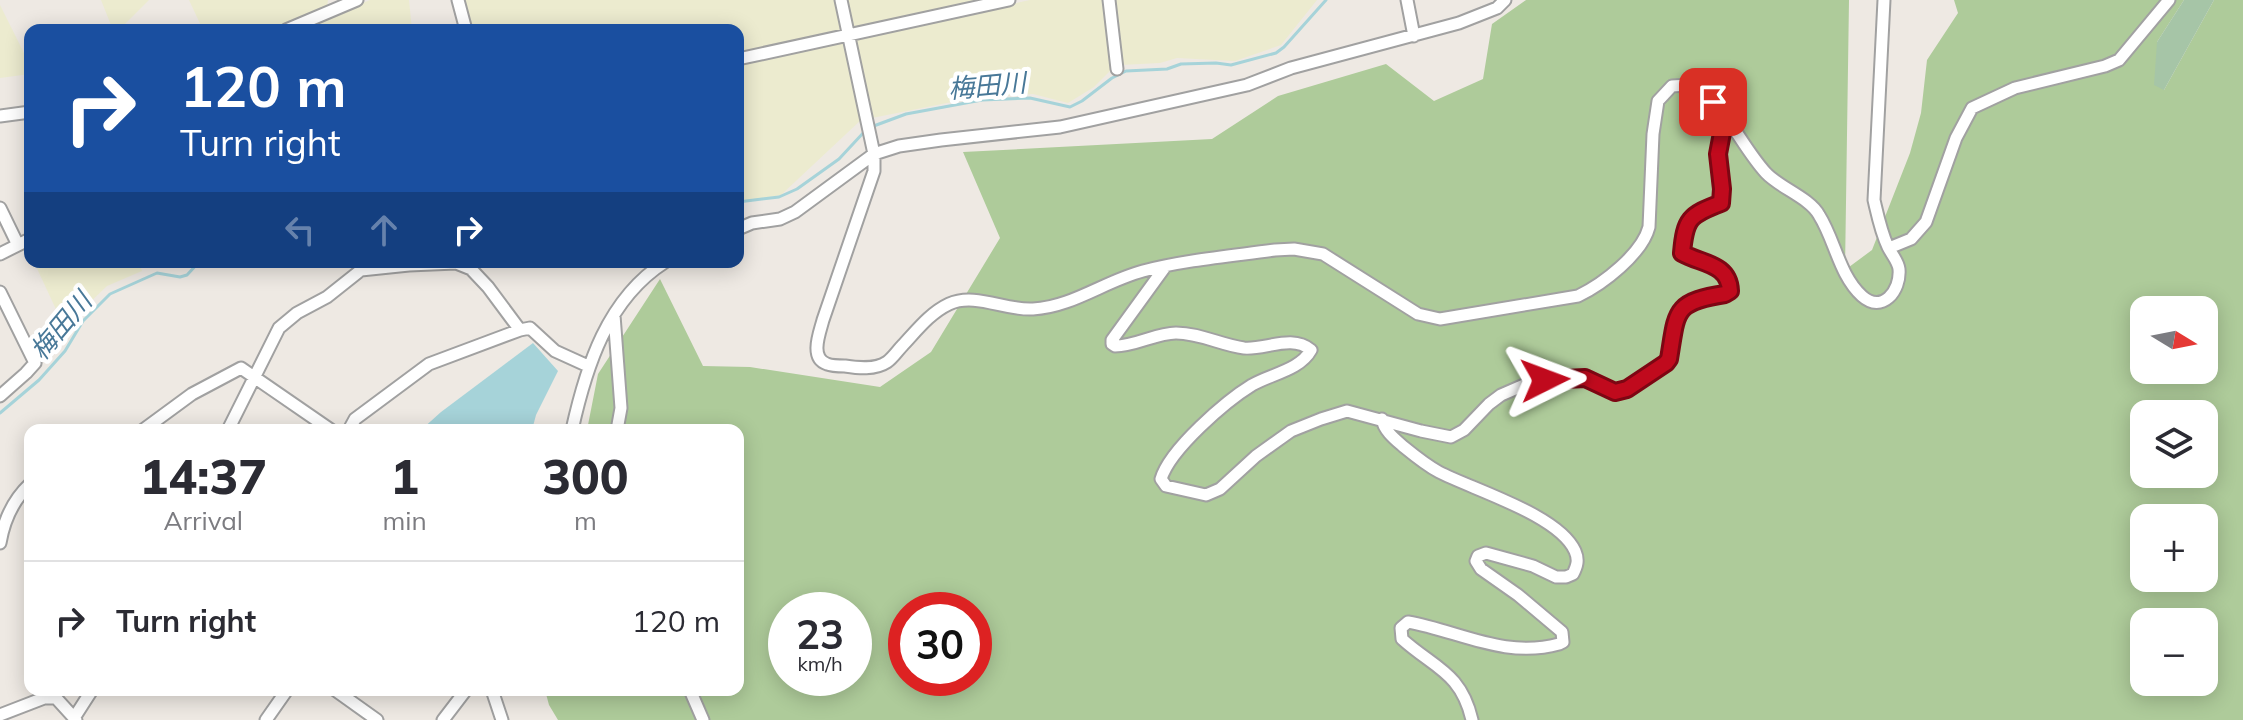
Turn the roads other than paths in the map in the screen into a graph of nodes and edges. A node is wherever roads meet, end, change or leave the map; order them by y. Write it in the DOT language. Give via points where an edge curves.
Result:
graph roads {
  1 [pos="357,0"];
  2 [pos="458,0"];
  3 [pos="841,0"];
  4 [pos="1009,0"];
  5 [pos="1109,0"];
  6 [pos="1407,0"];
  7 [pos="1505,0"];
  8 [pos="1884,0"];
  9 [pos="2169,0"];
  10 [pos="300,24"];
  11 [pos="464,24"];
  12 [pos="848,35"];
  13 [pos="1414,36"];
  14 [pos="744,58"];
  15 [pos="1117,69"];
  16 [pos="24,113"];
  17 [pos="0,116"];
  18 [pos="1725,117"];
  19 [pos="874,154"];
  20 [pos="0,208"];
  21 [pos="744,226"];
  22 [pos="24,242"];
  23 [pos="18,245"];
  24 [pos="1889,248"];
  25 [pos="0,254"];
  26 [pos="1165,267"];
  27 [pos="380,268"];
  28 [pos="468,268"];
  29 [pos="656,268"];
  30 [pos="0,292"];
  31 [pos="614,314"];
  32 [pos="520,330"];
  33 [pos="588,366"];
  34 [pos="256,376"];
  35 [pos="0,396"];
  36 [pos="1382,419"];
  37 [pos="151,424"];
  38 [pos="231,424"];
  39 [pos="323,424"];
  40 [pos="352,424"];
  41 [pos="574,424"];
  42 [pos="618,424"];
  43 [pos="24,491"];
  44 [pos="0,543"];
  45 [pos="88,696"];
  46 [pos="283,696"];
  47 [pos="343,696"];
  48 [pos="461,696"];
  49 [pos="494,696"];
  50 [pos="693,696"];
  51 [pos="0,715"];
  52 [pos="75,719"];
  53 [pos="266,720"];
  54 [pos="377,720"];
  55 [pos="443,720"];
  56 [pos="502,720"];
  57 [pos="703,720"];
  58 [pos="1472,720"];
  1 -- 10 [label="street"];
  2 -- 11 [label="street"];
  3 -- 12 [label="street"];
  4 -- 12 [label="street"];
  5 -- 15 [label="street"];
  6 -- 13 [label="street"];
  7 -- 13 [label="street" via="1497,8"];
  8 -- 24 [label="street" via="1874,200"];
  9 -- 24 [label="street" via="2119,60 2015,88 1972,108 1926,222 1911,239"];
  12 -- 14 [label="street"];
  12 -- 19 [label="street"];
  13 -- 19 [label="street" via="1247,85 1060,127 899,146"];
  16 -- 17 [label="street"];
  18 -- 24 [label="street" via="1768,175 1818,212 1853,287 1867,300 1890,299 1896,291 1899,271"];
  18 -- 26 [label="street" via="1699,89 1683,85 1664,92 1653,134 1647,236 1627,260 1578,296 1440,319 1418,314 1323,254 1275,250"];
  18 -- 36 [label="street" via="1718,154 1721,203 1698,212 1686,225 1682,253 1722,271 1730,291 1693,300 1679,311 1666,363 1615,392 1585,378 1524,385 1501,395 1451,437"];
  19 -- 21 [label="street" via="795,212"];
  19 -- 26 [label="street" via="874,171 817,343 826,364 854,368 886,363 920,325 951,303 1032,309"];
  20 -- 23 [label="street"];
  22 -- 23 [label="street"];
  23 -- 25 [label="street"];
  26 -- 36 [label="street" via="1112,340 1115,346 1175,333 1246,348 1283,343 1311,350 1300,363 1254,384 1223,406 1165,468 1161,479 1166,486 1206,495 1291,431 1347,411"];
  27 -- 34 [label="street" via="361,270 279,328"];
  28 -- 32 [label="street"];
  29 -- 31 [label="street"];
  30 -- 35 [label="street" via="35,363"];
  31 -- 33 [label="street"];
  31 -- 42 [label="street"];
  32 -- 33 [label="street" via="530,328 555,351"];
  32 -- 40 [label="street" via="429,364"];
  33 -- 41 [label="street"];
  34 -- 37 [label="street" via="241,368 181,400"];
  34 -- 38 [label="street"];
  34 -- 39 [label="street"];
  36 -- 58 [label="street" via="1397,441 1423,462 1552,526 1577,553 1578,564 1566,577 1486,553 1476,561 1562,632 1559,644 1519,650 1408,622 1401,628 1402,639 1447,672 1462,691"];
  43 -- 44 [label="street" via="4,523"];
  45 -- 52 [label="street"];
  46 -- 53 [label="street"];
  47 -- 54 [label="street"];
  48 -- 55 [label="street"];
  49 -- 56 [label="street"];
  50 -- 57 [label="street"];
  51 -- 52 [label="street" via="56,698"];
}
